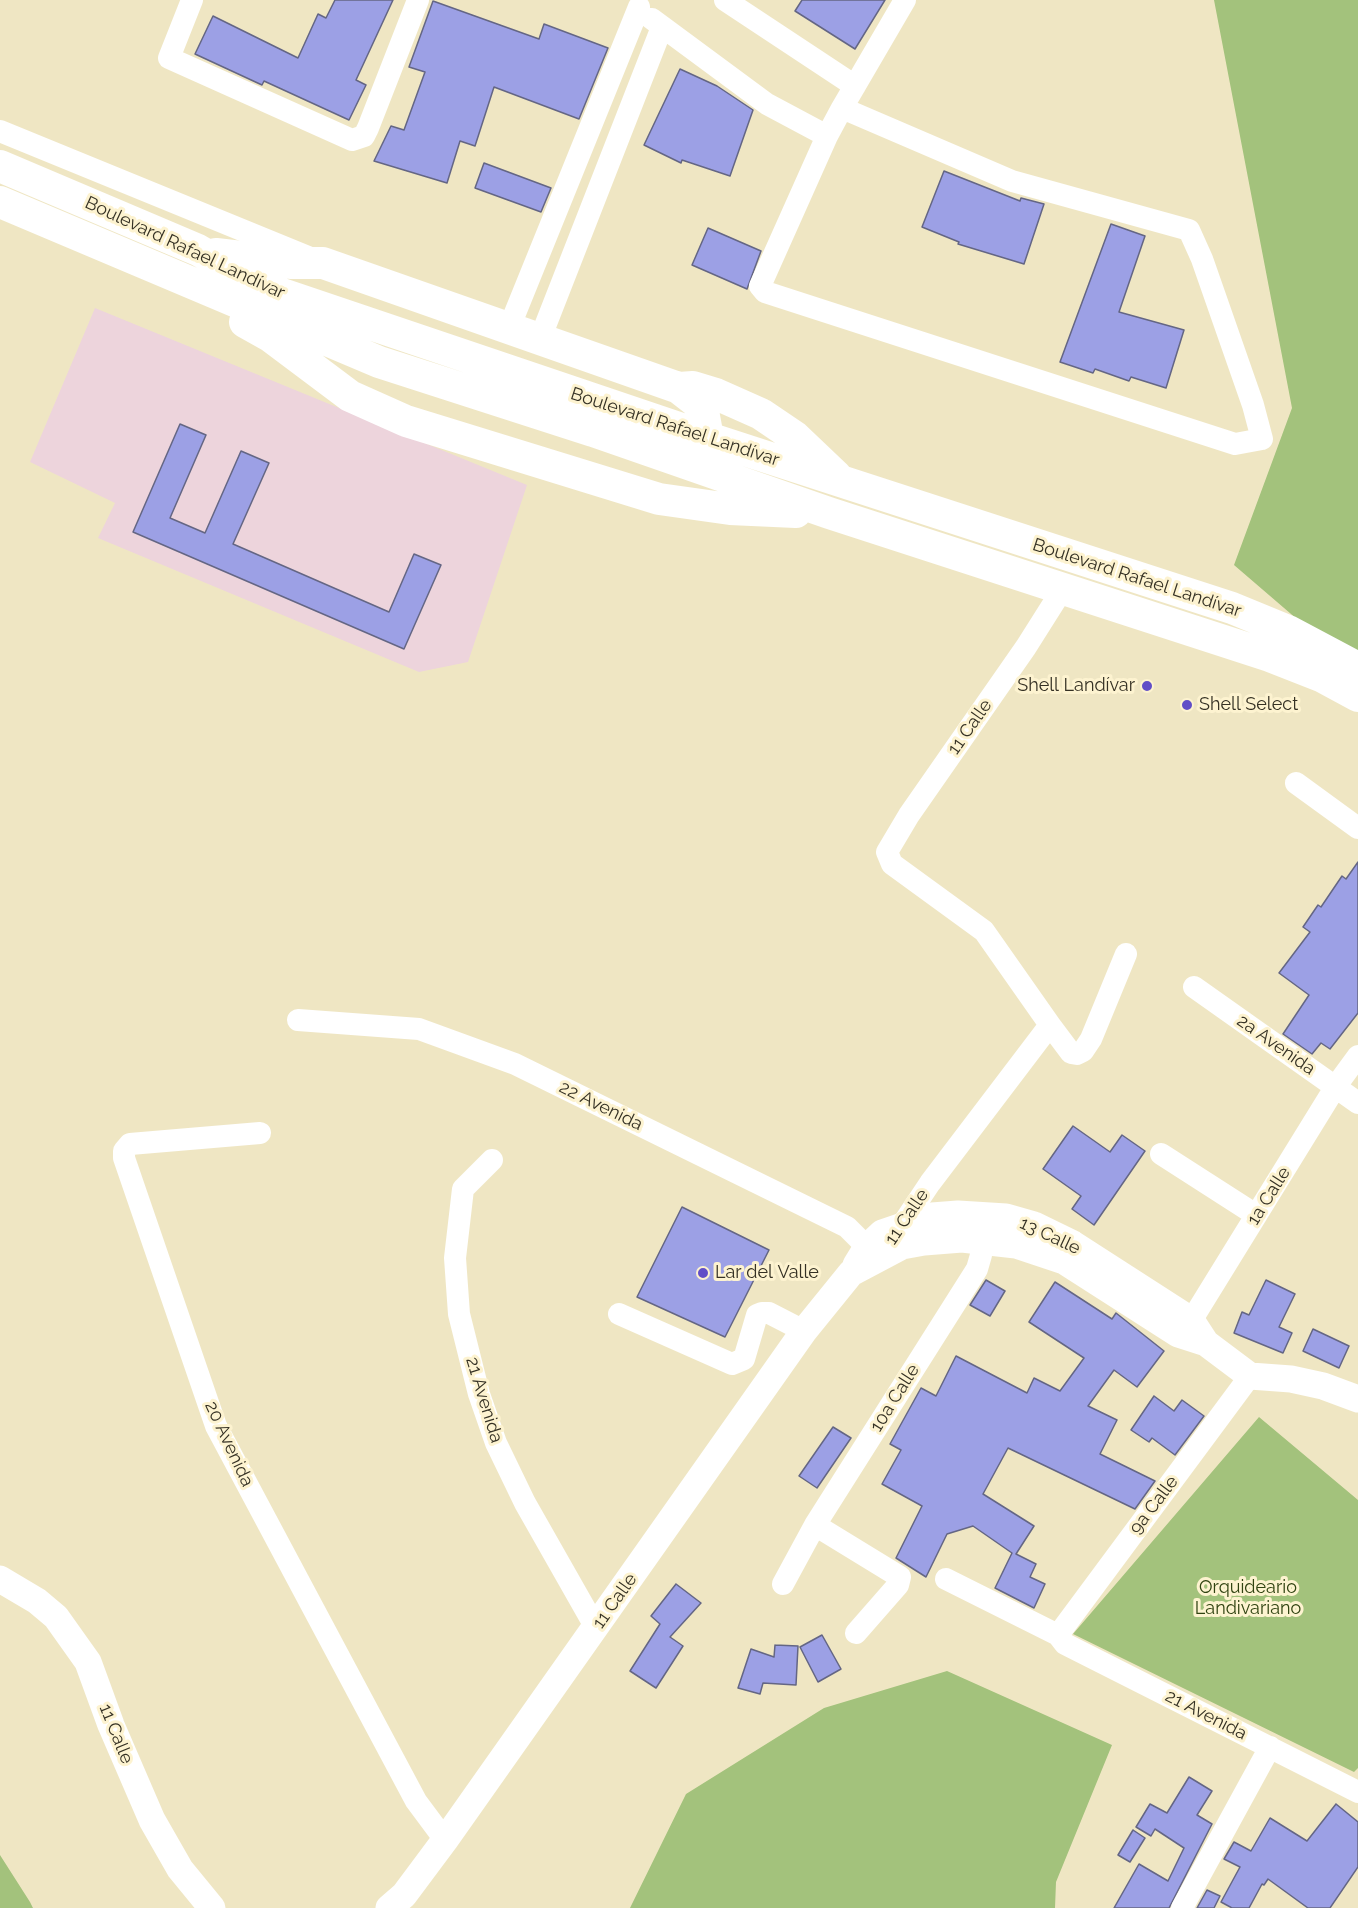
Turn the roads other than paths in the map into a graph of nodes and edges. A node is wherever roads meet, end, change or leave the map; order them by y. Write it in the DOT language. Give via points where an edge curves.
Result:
graph roads {
  1 [pos="192,0"];
  2 [pos="417,0"];
  3 [pos="725,0"];
  4 [pos="905,0"];
  5 [pos="634,4"];
  6 [pos="662,27"];
  7 [pos="855,86"];
  8 [pos="842,108"];
  9 [pos="0,131"];
  10 [pos="827,136"];
  11 [pos="579,154"];
  12 [pos="609,162"];
  13 [pos="0,166"];
  14 [pos="0,202"];
  15 [pos="57,225"];
  16 [pos="544,242"];
  17 [pos="198,250"];
  18 [pos="574,252"];
  19 [pos="323,263"];
  20 [pos="509,328"];
  21 [pos="540,339"];
  22 [pos="679,388"];
  23 [pos="708,438"];
  24 [pos="698,467"];
  25 [pos="841,481"];
  26 [pos="659,499"];
  27 [pos="829,513"];
  28 [pos="1062,590"];
  29 [pos="1358,668"];
  30 [pos="1358,696"];
  31 [pos="1296,783"];
  32 [pos="1358,828"];
  33 [pos="1126,954"];
  34 [pos="1194,987"];
  35 [pos="298,1020"];
  36 [pos="1050,1025"];
  37 [pos="1358,1056"];
  38 [pos="1336,1086"];
  39 [pos="1358,1103"];
  40 [pos="260,1133"];
  41 [pos="1161,1154"];
  42 [pos="492,1160"];
  43 [pos="958,1214"];
  44 [pos="1257,1215"];
  45 [pos="900,1227"];
  46 [pos="980,1240"];
  47 [pos="874,1251"];
  48 [pos="619,1314"];
  49 [pos="804,1331"];
  50 [pos="1193,1333"];
  51 [pos="1250,1376"];
  52 [pos="1358,1399"];
  53 [pos="815,1525"];
  54 [pos="0,1579"];
  55 [pos="946,1579"];
  56 [pos="783,1584"];
  57 [pos="596,1628"];
  58 [pos="855,1633"];
  59 [pos="1058,1635"];
  60 [pos="1270,1747"];
  61 [pos="1358,1792"];
  62 [pos="444,1840"];
  63 [pos="212,1908"];
  64 [pos="389,1908"];
  65 [pos="1182,1908"];
  1 -- 2 [label="street" via="169,58 352,140 364,136 368,128"];
  3 -- 7 [label="street"];
  4 -- 7 [label="street"];
  5 -- 6 [label="street"];
  5 -- 11 [label="street"];
  6 -- 10 [label="street" via="767,104"];
  6 -- 12 [label="street"];
  7 -- 8 [label="street"];
  8 -- 10 [label="street"];
  8 -- 10 [label="street" via="1012,181 1189,230 1262,439 1235,444 765,292 760,286"];
  9 -- 19 [label="street"];
  11 -- 12 [label="street"];
  11 -- 16 [label="street"];
  12 -- 18 [label="street"];
  13 -- 17 [label="main road, Boulevard Rafael Landívar"];
  14 -- 15 [label="main road, Boulevard Rafael Landívar"];
  15 -- 24 [label="main road, Boulevard Rafael Landívar" via="379,362"];
  15 -- 26 [label="main road" via="114,266 257,328 366,405 405,421"];
  16 -- 18 [label="street"];
  16 -- 20 [label="street"];
  17 -- 19 [label="main road" via="237,258"];
  17 -- 23 [label="main road, Boulevard Rafael Landívar" via="264,288"];
  18 -- 21 [label="street"];
  19 -- 20 [label="main road"];
  20 -- 21 [label="main road"];
  21 -- 22 [label="main road"];
  22 -- 23 [label="main road" via="703,411"];
  22 -- 25 [label="main road" via="693,387 716,394 779,424"];
  23 -- 24 [label="main road"];
  23 -- 25 [label="main road, Boulevard Rafael Landívar"];
  24 -- 26 [label="main road" via="690,482"];
  24 -- 27 [label="main road, Boulevard Rafael Landívar"];
  25 -- 29 [label="main road, Boulevard Rafael Landívar" via="1232,608 1288,631"];
  26 -- 27 [label="main road" via="730,509"];
  27 -- 28 [label="main road, Boulevard Rafael Landívar"];
  28 -- 30 [label="main road, Boulevard Rafael Landívar" via="1270,656"];
  28 -- 36 [label="street, 11 Calle" via="888,852 892,864 984,931"];
  31 -- 32 [label="street"];
  33 -- 36 [label="street" via="1083,1051 1071,1053"];
  34 -- 38 [label="street, 2a Avenida"];
  35 -- 47 [label="street, 22 Avenida" via="419,1029 515,1064 848,1227"];
  36 -- 45 [label="street, 11 Calle"];
  37 -- 38 [label="street, 1a Calle"];
  38 -- 39 [label="street, 2a Avenida"];
  38 -- 44 [label="street, 1a Calle"];
  40 -- 62 [label="street, 20 Avenida" via="130,1144 124,1158 216,1426 416,1801"];
  41 -- 44 [label="street"];
  42 -- 57 [label="street, 21 Avenida" via="463,1189 455,1258 459,1314 496,1443 525,1503"];
  43 -- 45 [label="street, 13 Calle" via="932,1216"];
  43 -- 46 [label="street" via="973,1227"];
  43 -- 50 [label="street, 13 Calle" via="1006,1217 1034,1225 1073,1244"];
  44 -- 50 [label="street, 1a Calle"];
  45 -- 47 [label="street, 13 Calle" via="882,1233"];
  46 -- 47 [label="street, 13 Calle" via="924,1242"];
  46 -- 50 [label="street, 13 Calle" via="1027,1248 1064,1262"];
  46 -- 53 [label="street, 10a Calle" via="977,1269"];
  47 -- 49 [label="street, 11 Calle"];
  48 -- 49 [label="street" via="732,1364 744,1359 757,1315 769,1313"];
  49 -- 57 [label="street, 11 Calle"];
  50 -- 51 [label="street, 13 Calle"];
  51 -- 52 [label="street" via="1291,1379"];
  51 -- 59 [label="street, 9a Calle"];
  53 -- 56 [label="street, 10a Calle"];
  53 -- 58 [label="street" via="900,1577 898,1585"];
  54 -- 63 [label="street, 11 Calle" via="56,1617 88,1662 152,1820 180,1869"];
  55 -- 59 [label="street, 21 Avenida"];
  57 -- 62 [label="street, 11 Calle"];
  59 -- 60 [label="street, 21 Avenida" via="1065,1644"];
  60 -- 61 [label="street, 21 Avenida"];
  60 -- 65 [label="street"];
  62 -- 64 [label="street, 11 Calle"];
}
